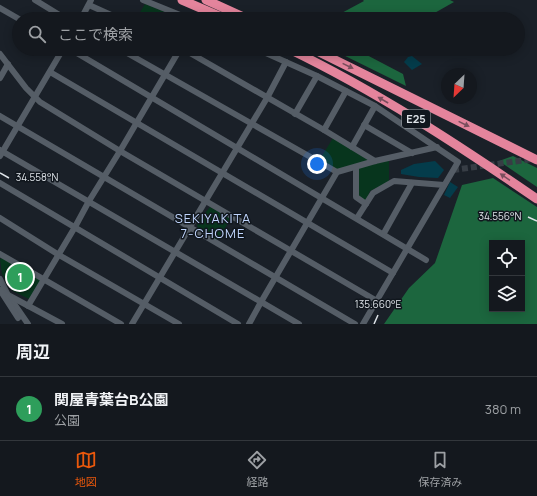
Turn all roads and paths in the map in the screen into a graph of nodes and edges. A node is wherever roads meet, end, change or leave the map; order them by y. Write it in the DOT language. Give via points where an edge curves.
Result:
graph roads {
  1 [pos="34,0"];
  2 [pos="142,0"];
  3 [pos="182,0"];
  4 [pos="206,0"];
  5 [pos="90,2"];
  6 [pos="0,8"];
  7 [pos="54,12"];
  8 [pos="85,12"];
  9 [pos="108,12"];
  10 [pos="172,12"];
  11 [pos="210,12"];
  12 [pos="233,12"];
  13 [pos="12,15"];
  14 [pos="0,54"];
  15 [pos="59,56"];
  16 [pos="82,56"];
  17 [pos="133,56"];
  18 [pos="178,56"];
  19 [pos="194,56"];
  20 [pos="273,56"];
  21 [pos="302,56"];
  22 [pos="327,56"];
  23 [pos="286,62"];
  24 [pos="8,64"];
  25 [pos="50,72"];
  26 [pos="166,74"];
  27 [pos="317,76"];
  28 [pos="0,78"];
  29 [pos="346,91"];
  30 [pos="35,97"];
  31 [pos="151,98"];
  32 [pos="267,98"];
  33 [pos="376,106"];
  34 [pos="295,114"];
  35 [pos="0,116"];
  36 [pos="136,123"];
  37 [pos="252,123"];
  38 [pos="364,125"];
  39 [pos="18,126"];
  40 [pos="324,130"];
  41 [pos="352,146"];
  42 [pos="437,147"];
  43 [pos="238,148"];
  44 [pos="120,151"];
  45 [pos="1,153"];
  46 [pos="412,153"];
  47 [pos="537,160"];
  48 [pos="375,161"];
  49 [pos="356,167"];
  50 [pos="337,172"];
  51 [pos="222,173"];
  52 [pos="104,177"];
  53 [pos="0,183"];
  54 [pos="412,183"];
  55 [pos="444,185"];
  56 [pos="322,197"];
  57 [pos="537,199"];
  58 [pos="89,201"];
  59 [pos="205,201"];
  60 [pos="366,204"];
  61 [pos="0,218"];
  62 [pos="357,218"];
  63 [pos="307,223"];
  64 [pos="75,227"];
  65 [pos="189,227"];
  66 [pos="384,233"];
  67 [pos="408,248"];
  68 [pos="291,250"];
  69 [pos="175,252"];
  70 [pos="0,254"];
  71 [pos="59,255"];
  72 [pos="426,260"];
  73 [pos="393,273"];
  74 [pos="276,277"];
  75 [pos="160,278"];
  76 [pos="0,279"];
  77 [pos="44,280"];
  78 [pos="0,290"];
  79 [pos="8,295"];
  80 [pos="376,301"];
  81 [pos="261,302"];
  82 [pos="145,304"];
  83 [pos="28,306"];
  84 [pos="18,318"];
  85 [pos="58,323"];
  86 [pos="28,324"];
  87 [pos="121,324"];
  88 [pos="132,324"];
  89 [pos="179,324"];
  90 [pos="238,324"];
  91 [pos="249,324"];
  92 [pos="299,324"];
  93 [pos="355,324"];
  94 [pos="363,324"];
  1 -- 7 [label="street"];
  2 -- 10 [label="street"];
  3 -- 11 [label="highway"];
  4 -- 12 [label="highway"];
  5 -- 8 [label="street"];
  5 -- 9 [label="street"];
  6 -- 13 [label="street"];
  14 -- 24 [label="street"];
  15 -- 25 [label="street"];
  16 -- 31 [label="street"];
  17 -- 26 [label="street"];
  18 -- 26 [label="street"];
  19 -- 32 [label="street"];
  20 -- 23 [label="street"];
  57 -- 21 [label="highway, E25, one-way" via="398,108"];
  22 -- 47 [label="highway, E25, one-way"];
  23 -- 27 [label="street"];
  23 -- 32 [label="street"];
  24 -- 28 [label="street"];
  24 -- 30 [label="street"];
  25 -- 30 [label="street"];
  25 -- 36 [label="street"];
  26 -- 31 [label="street"];
  26 -- 37 [label="street"];
  27 -- 29 [label="street"];
  27 -- 34 [label="street"];
  29 -- 33 [label="street"];
  29 -- 40 [label="street"];
  30 -- 39 [label="street"];
  30 -- 44 [label="street"];
  31 -- 36 [label="street"];
  31 -- 43 [label="street"];
  32 -- 34 [label="street"];
  32 -- 37 [label="street"];
  33 -- 38 [label="street"];
  33 -- 42 [label="street"];
  34 -- 40 [label="street"];
  35 -- 39 [label="street"];
  36 -- 44 [label="street"];
  36 -- 51 [label="street"];
  37 -- 43 [label="street"];
  37 -- 50 [label="street"];
  38 -- 41 [label="street"];
  38 -- 46 [label="street"];
  39 -- 45 [label="street"];
  39 -- 52 [label="street"];
  40 -- 41 [label="street"];
  41 -- 48 [label="street"];
  42 -- 46 [label="street"];
  42 -- 55 [label="street" via="458,162"];
  43 -- 51 [label="street"];
  43 -- 56 [label="street"];
  44 -- 52 [label="street"];
  44 -- 59 [label="street"];
  45 -- 58 [label="street"];
  46 -- 48 [label="street"];
  48 -- 49 [label="street"];
  49 -- 50 [label="street"];
  49 -- 60 [label="street" via="356,197"];
  50 -- 56 [label="street"];
  51 -- 59 [label="street"];
  51 -- 63 [label="street"];
  52 -- 58 [label="street"];
  52 -- 65 [label="street"];
  53 -- 64 [label="street"];
  54 -- 55 [label="street"];
  54 -- 60 [label="street" via="394,181 373,193"];
  54 -- 66 [label="street"];
  55 -- 67 [label="street"];
  56 -- 62 [label="street"];
  56 -- 63 [label="street"];
  58 -- 64 [label="street"];
  58 -- 69 [label="street"];
  59 -- 65 [label="street"];
  59 -- 68 [label="street"];
  60 -- 62 [label="street"];
  61 -- 71 [label="street"];
  62 -- 66 [label="street"];
  63 -- 68 [label="street"];
  63 -- 73 [label="street"];
  64 -- 71 [label="street"];
  64 -- 75 [label="street"];
  65 -- 69 [label="street"];
  65 -- 74 [label="street"];
  66 -- 67 [label="street"];
  67 -- 72 [label="street"];
  67 -- 73 [label="street"];
  68 -- 74 [label="street"];
  68 -- 80 [label="street"];
  69 -- 75 [label="street"];
  69 -- 81 [label="street"];
  70 -- 77 [label="street"];
  71 -- 77 [label="street"];
  71 -- 82 [label="street"];
  73 -- 80 [label="street"];
  74 -- 81 [label="street"];
  74 -- 93 [label="street"];
  75 -- 82 [label="street"];
  75 -- 90 [label="street"];
  76 -- 79 [label="street"];
  77 -- 83 [label="street"];
  77 -- 87 [label="street"];
  78 -- 84 [label="street"];
  79 -- 83 [label="street"];
  79 -- 86 [label="street"];
  80 -- 94 [label="street"];
  81 -- 91 [label="street"];
  81 -- 92 [label="street"];
  82 -- 88 [label="street"];
  82 -- 89 [label="street"];
  83 -- 85 [label="street"];
}
